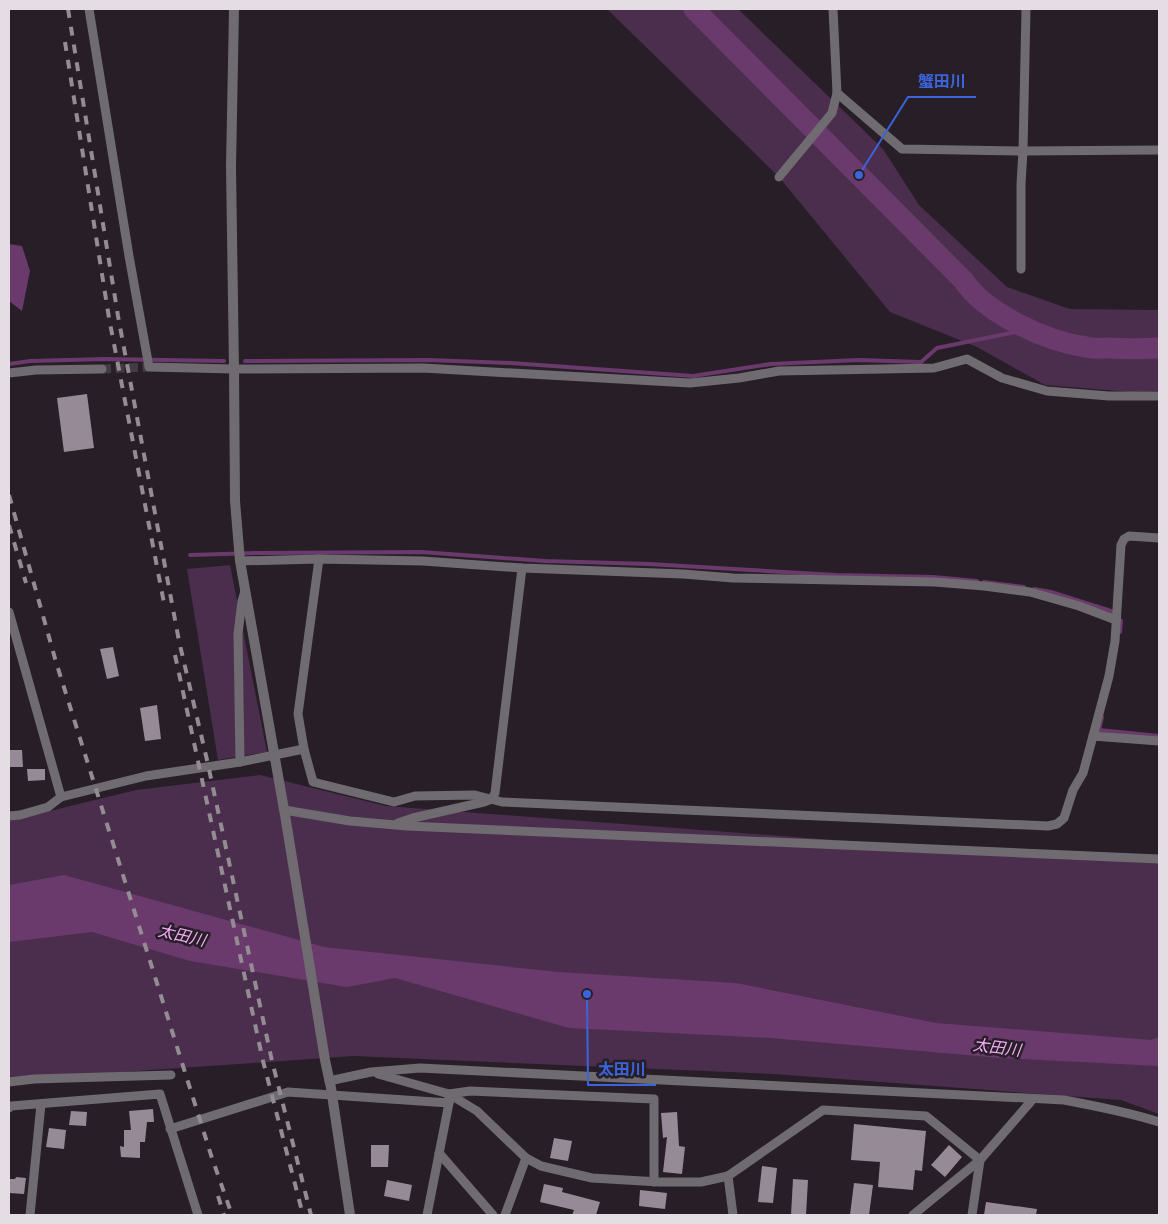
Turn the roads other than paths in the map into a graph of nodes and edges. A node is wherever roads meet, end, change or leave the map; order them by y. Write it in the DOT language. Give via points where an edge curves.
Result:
graph roads {
  1 [pos="89,9"];
  2 [pos="234,9"];
  3 [pos="833,9"];
  4 [pos="1026,9"];
  5 [pos="837,92"];
  6 [pos="1159,150"];
  7 [pos="1023,151"];
  8 [pos="779,177"];
  9 [pos="1021,269"];
  10 [pos="102,369"];
  11 [pos="234,369"];
  12 [pos="9,373"];
  13 [pos="1159,396"];
  14 [pos="1159,538"];
  15 [pos="319,559"];
  16 [pos="240,561"];
  17 [pos="522,568"];
  18 [pos="245,591"];
  19 [pos="9,612"];
  20 [pos="1116,620"];
  21 [pos="1093,736"];
  22 [pos="1159,741"];
  23 [pos="304,749"];
  24 [pos="240,762"];
  25 [pos="61,797"];
  26 [pos="492,799"];
  27 [pos="285,813"];
  28 [pos="9,816"];
  29 [pos="393,825"];
  30 [pos="1159,859"];
  31 [pos="370,1072"];
  32 [pos="171,1075"];
  33 [pos="9,1082"];
  34 [pos="330,1085"];
  35 [pos="449,1099"];
  36 [pos="1033,1099"];
  37 [pos="41,1104"];
  38 [pos="10,1106"];
  39 [pos="1159,1122"];
  40 [pos="170,1129"];
  41 [pos="439,1153"];
  42 [pos="526,1158"];
  43 [pos="980,1160"];
  44 [pos="728,1176"];
  45 [pos="654,1182"];
  46 [pos="30,1215"];
  47 [pos="198,1215"];
  48 [pos="350,1215"];
  49 [pos="427,1215"];
  50 [pos="493,1215"];
  51 [pos="505,1215"];
  52 [pos="733,1215"];
  53 [pos="913,1215"];
  54 [pos="972,1215"];
  1 -- 11 [label="street" via="149,367"];
  2 -- 11 [label="street" via="231,167"];
  3 -- 5 [label="street"];
  4 -- 7 [label="street"];
  5 -- 7 [label="street" via="902,149"];
  5 -- 8 [label="street" via="832,113"];
  6 -- 7 [label="street"];
  7 -- 9 [label="street"];
  10 -- 12 [label="street"];
  11 -- 13 [label="street" via="423,368 690,383 779,372 934,368 968,359 1002,378 1047,391"];
  11 -- 16 [label="street" via="235,501"];
  14 -- 20 [label="street" via="1129,536 1124,539"];
  15 -- 16 [label="street"];
  15 -- 17 [label="street" via="423,561"];
  15 -- 23 [label="street" via="298,714"];
  16 -- 18 [label="street"];
  17 -- 20 [label="street" via="984,586 1050,597"];
  17 -- 26 [label="street"];
  18 -- 24 [label="street" via="238,634"];
  18 -- 27 [label="street"];
  19 -- 25 [label="street"];
  20 -- 21 [label="street" via="1110,668"];
  21 -- 22 [label="street"];
  21 -- 26 [label="street" via="1083,773 1073,790 1064,818 1048,826 502,802"];
  23 -- 24 [label="street"];
  23 -- 26 [label="street" via="313,782 394,802 416,796 475,795"];
  24 -- 25 [label="street" via="146,776"];
  25 -- 28 [label="street" via="48,807"];
  26 -- 29 [label="street"];
  27 -- 29 [label="street"];
  27 -- 34 [label="street"];
  29 -- 30 [label="street"];
  31 -- 34 [label="street"];
  31 -- 35 [label="street"];
  31 -- 36 [label="street" via="420,1068"];
  32 -- 33 [label="street"];
  34 -- 48 [label="street"];
  35 -- 40 [label="street" via="288,1092"];
  35 -- 41 [label="street"];
  35 -- 42 [label="street" via="477,1111"];
  35 -- 45 [label="street" via="470,1091 654,1099"];
  36 -- 39 [label="street" via="1064,1100"];
  36 -- 43 [label="street"];
  37 -- 38 [label="street"];
  37 -- 40 [label="street" via="160,1094"];
  37 -- 46 [label="street"];
  40 -- 47 [label="street"];
  41 -- 49 [label="street"];
  41 -- 50 [label="street"];
  42 -- 45 [label="street" via="541,1166 592,1178"];
  42 -- 51 [label="street"];
  43 -- 44 [label="street" via="926,1116 823,1110"];
  43 -- 53 [label="street"];
  43 -- 54 [label="street"];
  44 -- 45 [label="street" via="700,1182"];
  44 -- 52 [label="street"];
}
